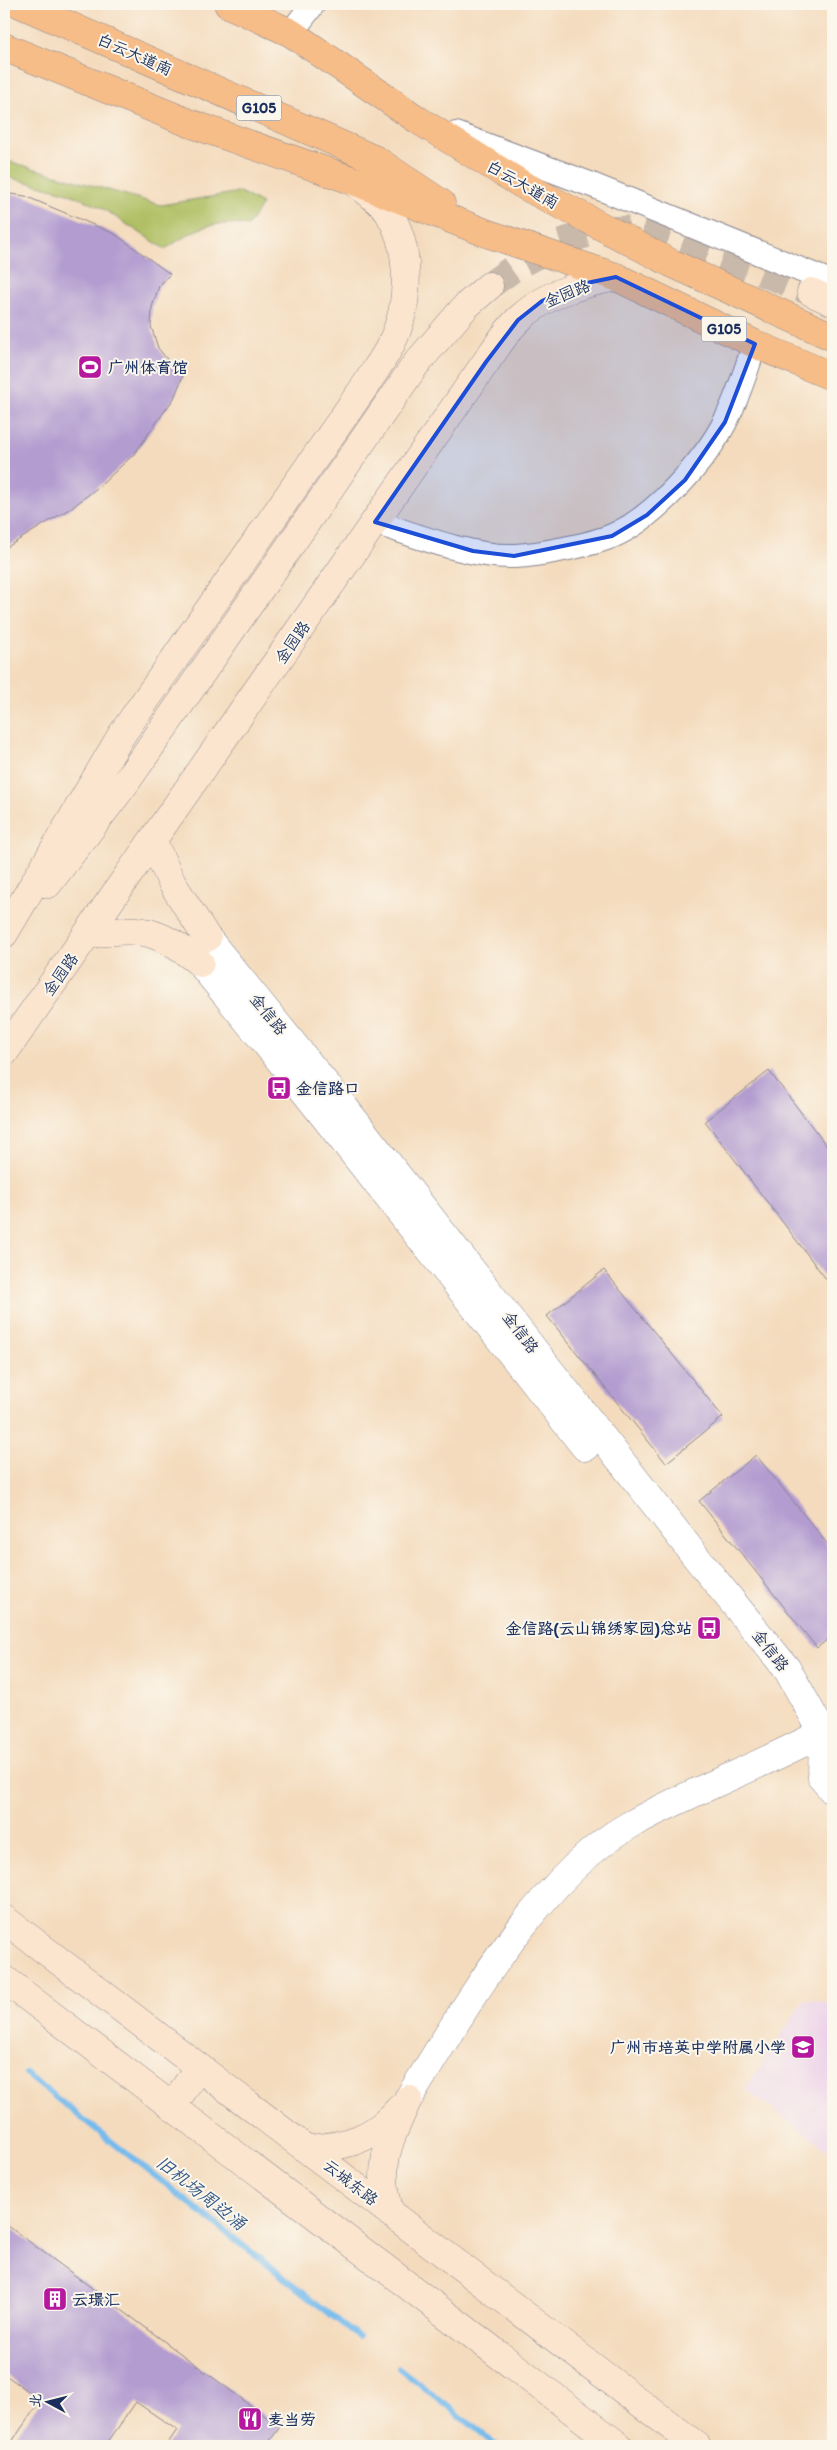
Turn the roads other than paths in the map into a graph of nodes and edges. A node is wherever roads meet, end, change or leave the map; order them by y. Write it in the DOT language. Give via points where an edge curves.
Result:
graph roads {
  1 [pos="20,4"];
  2 [pos="228,4"];
  3 [pos="313,4"];
  4 [pos="291,32"];
  5 [pos="4,47"];
  6 [pos="418,120"];
  7 [pos="354,181"];
  8 [pos="486,233"];
  9 [pos="616,277"];
  10 [pos="489,286"];
  11 [pos="826,292"];
  12 [pos="833,337"];
  13 [pos="755,344"];
  14 [pos="833,378"];
  15 [pos="375,522"];
  16 [pos="153,842"];
  17 [pos="4,934"];
  18 [pos="88,935"];
  19 [pos="207,938"];
  20 [pos="4,939"];
  21 [pos="200,964"];
  22 [pos="4,1053"];
  23 [pos="828,1730"];
  24 [pos="833,1791"];
  25 [pos="4,1919"];
  26 [pos="4,1979"];
  27 [pos="198,2068"];
  28 [pos="408,2099"];
  29 [pos="172,2107"];
  30 [pos="308,2149"];
  31 [pos="390,2214"];
  32 [pos="619,2446"];
  33 [pos="697,2446"];
  1 -- 8 [label="highway, 白云大道南 / G105" via="376,160"];
  2 -- 4 [label="highway, 白云大道南 / G105"];
  3 -- 4 [label="street"];
  4 -- 6 [label="highway, 白云大道南 / G105"];
  5 -- 7 [label="highway, G105" via="189,123"];
  6 -- 11 [label="street" via="592,185"];
  6 -- 12 [label="highway, 白云大道南 / G105" via="523,184 628,241"];
  7 -- 8 [label="highway, 白云大道南 / G105"];
  7 -- 17 [label="main road" via="389,212 401,239 406,274 404,308 392,344 122,734"];
  8 -- 9 [label="highway, 白云大道南 / G105"];
  9 -- 13 [label="highway, 白云大道南 / G105"];
  9 -- 15 [label="main road, 金园路" via="578,285 542,301 518,320"];
  10 -- 20 [label="main road" via="466,306 416,364 124,785"];
  13 -- 14 [label="highway, 白云大道南 / G105"];
  13 -- 15 [label="street" via="725,422 685,480 647,515 612,536 563,549 514,556 472,551"];
  15 -- 16 [label="main road, 金园路"];
  16 -- 18 [label="main road, 金园路"];
  16 -- 19 [label="main road" via="172,883"];
  18 -- 21 [label="main road" via="120,930 154,934 178,946"];
  18 -- 22 [label="main road, 金园路"];
  19 -- 23 [label="street, 金信路" via="787,1669"];
  21 -- 23 [label="street, 金信路" via="671,1555 776,1681"];
  23 -- 24 [label="street" via="822,1778"];
  23 -- 28 [label="street" via="628,1826 586,1855 538,1907 494,1967"];
  25 -- 27 [label="main road, 云城东路"];
  26 -- 29 [label="main road"];
  27 -- 29 [label="main road"];
  27 -- 30 [label="main road, 云城东路"];
  28 -- 30 [label="main road" via="374,2133 334,2147"];
  28 -- 31 [label="main road" via="386,2151 384,2191"];
  29 -- 32 [label="main road"];
  30 -- 31 [label="main road, 云城东路"];
  31 -- 33 [label="main road, 云城东路"];
}
